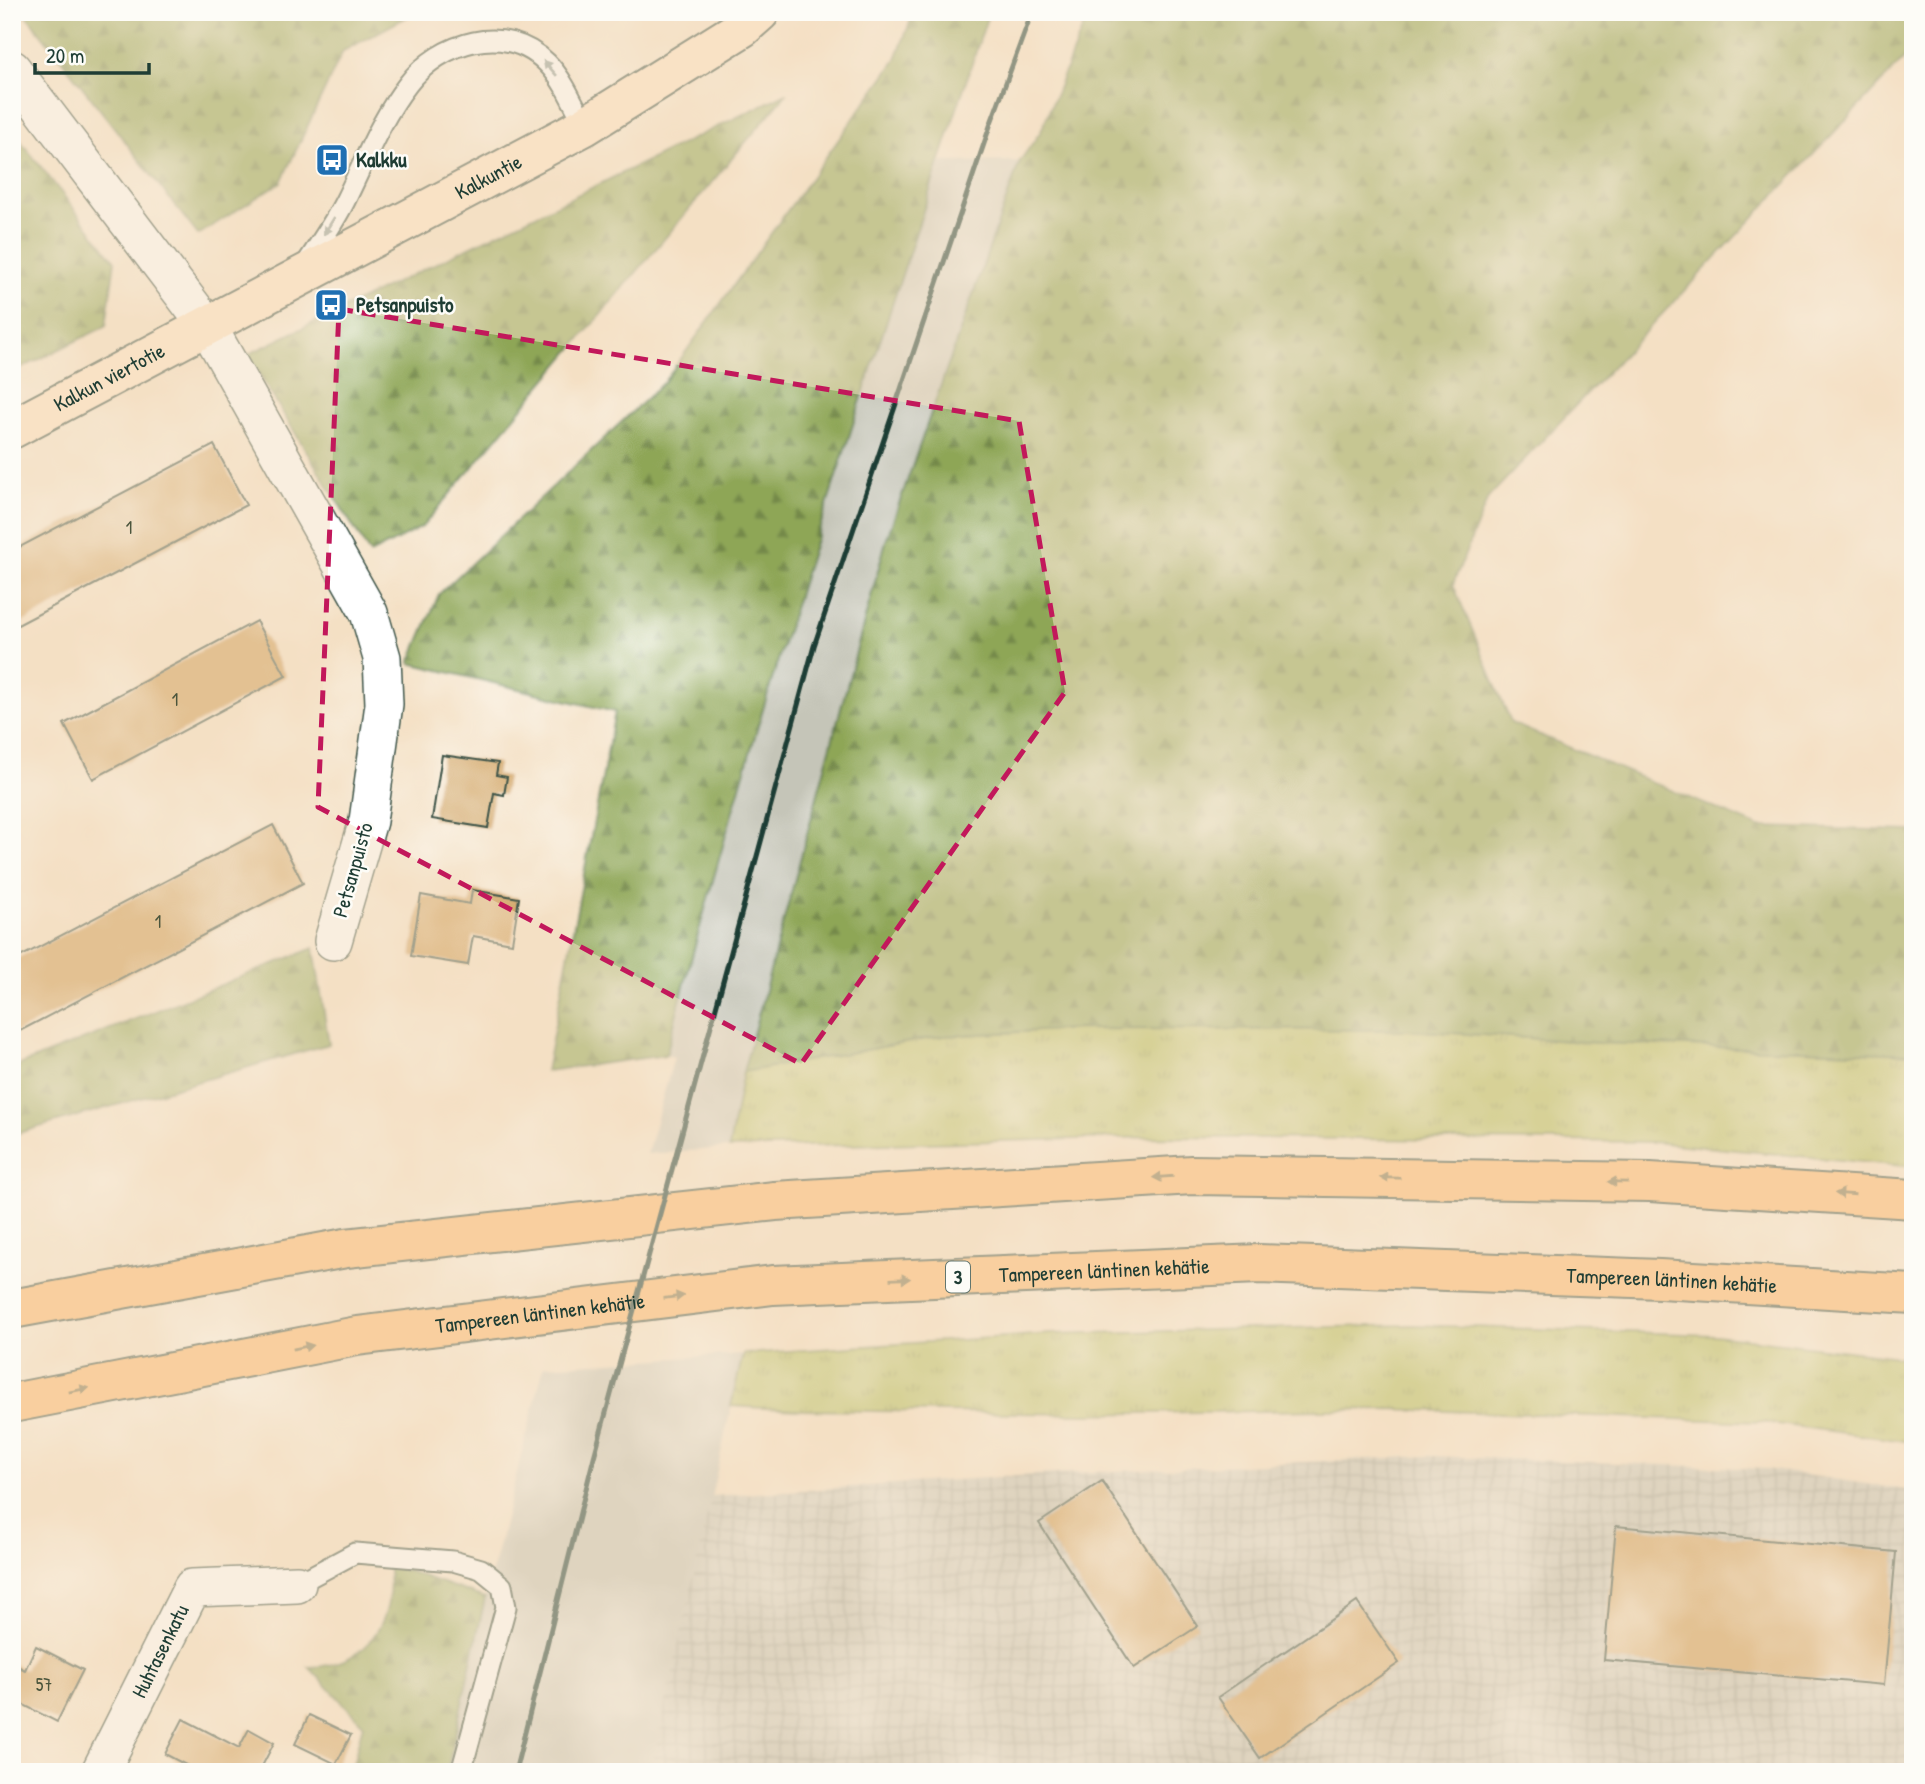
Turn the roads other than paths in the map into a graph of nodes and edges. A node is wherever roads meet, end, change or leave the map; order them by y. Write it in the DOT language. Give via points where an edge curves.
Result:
graph roads {
  1 [pos="760,12"];
  2 [pos="12,69"];
  3 [pos="585,126"];
  4 [pos="293,283"];
  5 [pos="208,327"];
  6 [pos="12,429"];
  7 [pos="333,942"];
  8 [pos="1913,1199"];
  9 [pos="1913,1294"];
  10 [pos="12,1309"];
  11 [pos="12,1403"];
  12 [pos="298,1584"];
  13 [pos="100,1772"];
  14 [pos="461,1772"];
  1 -- 3 [label="street, Kalkuntie"];
  2 -- 5 [label="street, Petsanpuisto"];
  3 -- 4 [label="street, Kalkuntie"];
  3 -- 4 [label="lane, one-way" via="546,62 522,46 487,38 440,56 409,82 393,105 345,202"];
  4 -- 5 [label="street, Kalkuntie"];
  5 -- 6 [label="street, Kalkun viertotie"];
  5 -- 7 [label="street, Petsanpuisto" via="369,613 382,658 384,705 368,821"];
  8 -- 10 [label="highway, one-way" via="1650,1182 1192,1175 775,1201 374,1245"];
  11 -- 9 [label="highway, Tampereen läntinen kehätie / 3, one-way" via="357,1336 773,1285 1259,1264"];
  12 -- 13 [label="street, Huhtasenkatu" via="192,1588"];
  12 -- 14 [label="lane" via="355,1553 453,1561 481,1569 502,1586 506,1607"];
}
